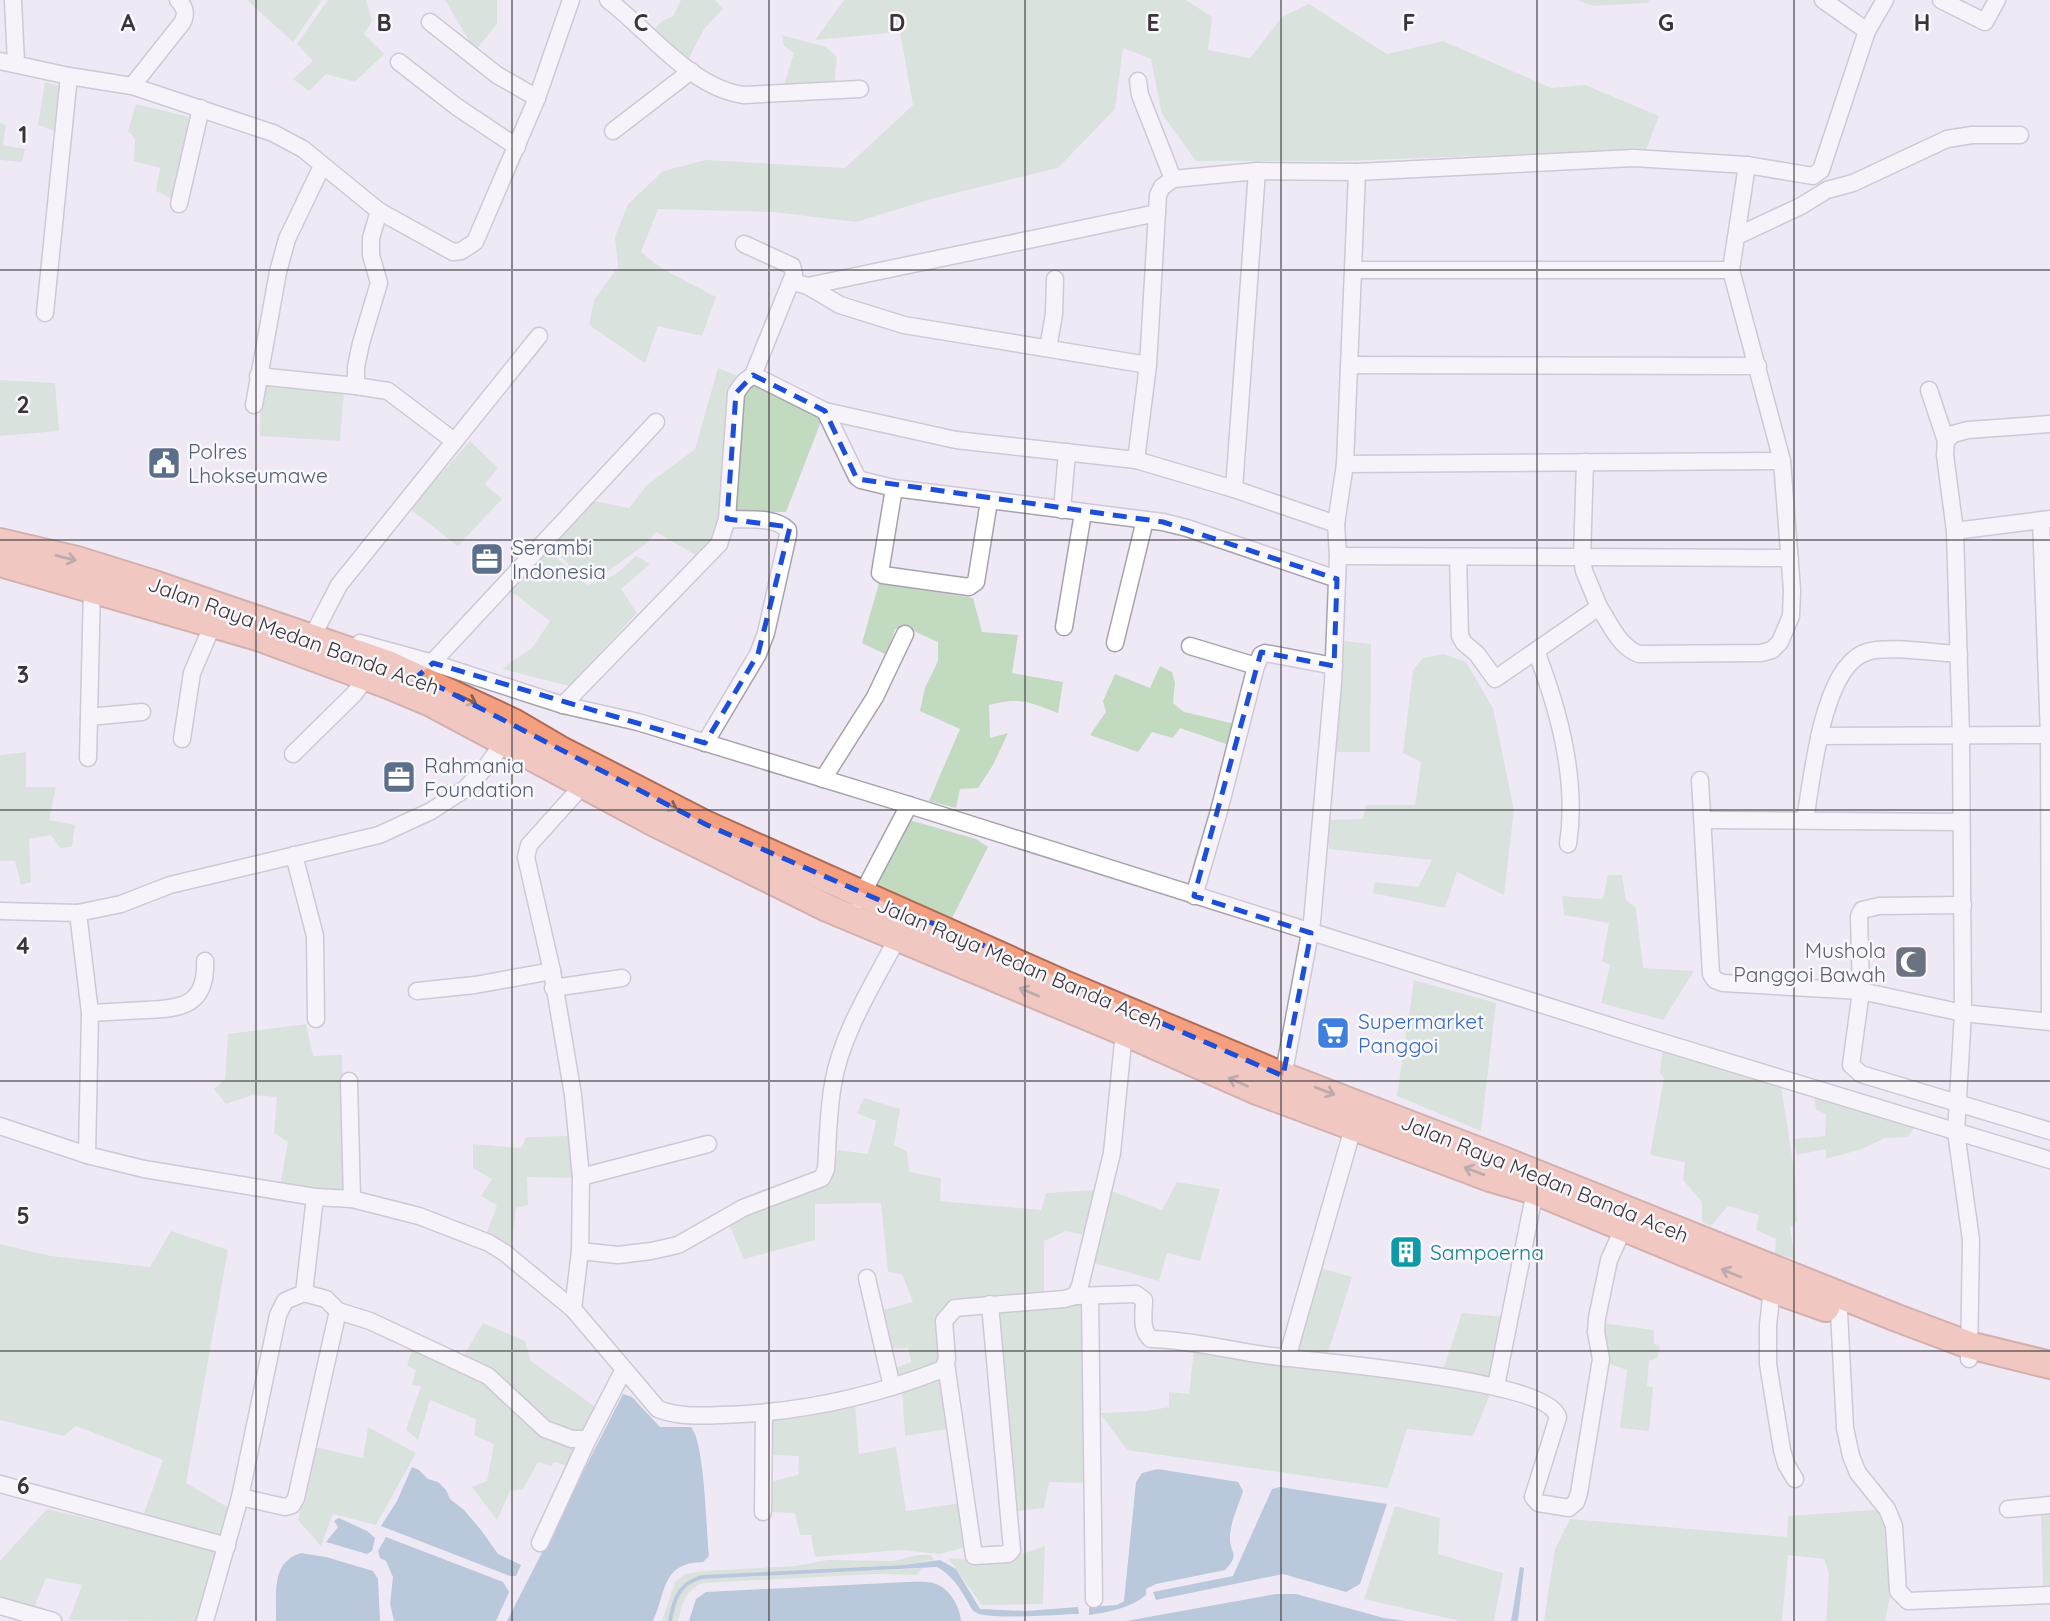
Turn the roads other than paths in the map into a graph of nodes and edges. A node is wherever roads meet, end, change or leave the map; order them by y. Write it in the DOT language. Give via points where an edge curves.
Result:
graph roads {
  1 [pos="13,0"];
  2 [pos="178,0"];
  3 [pos="571,0"];
  4 [pos="608,0"];
  5 [pos="1823,0"];
  6 [pos="1885,0"];
  7 [pos="1941,0"];
  8 [pos="1997,0"];
  9 [pos="430,22"];
  10 [pos="1867,31"];
  11 [pos="8,62"];
  12 [pos="399,62"];
  13 [pos="691,71"];
  14 [pos="69,76"];
  15 [pos="1138,81"];
  16 [pos="132,86"];
  17 [pos="860,89"];
  18 [pos="537,98"];
  19 [pos="201,108"];
  20 [pos="613,131"];
  21 [pos="2020,135"];
  22 [pos="517,147"];
  23 [pos="1747,165"];
  24 [pos="323,166"];
  25 [pos="1257,172"];
  26 [pos="1357,172"];
  27 [pos="1818,174"];
  28 [pos="1172,178"];
  29 [pos="1827,190"];
  30 [pos="179,204"];
  31 [pos="379,211"];
  32 [pos="1157,213"];
  33 [pos="1737,236"];
  34 [pos="744,244"];
  35 [pos="1354,270"];
  36 [pos="1731,270"];
  37 [pos="1055,279"];
  38 [pos="801,284"];
  39 [pos="45,313"];
  40 [pos="539,336"];
  41 [pos="1048,348"];
  42 [pos="1148,365"];
  43 [pos="1350,365"];
  44 [pos="1758,366"];
  45 [pos="753,375"];
  46 [pos="258,376"];
  47 [pos="356,386"];
  48 [pos="1929,390"];
  49 [pos="254,405"];
  50 [pos="825,411"];
  51 [pos="656,422"];
  52 [pos="2050,424"];
  53 [pos="454,441"];
  54 [pos="1946,441"];
  55 [pos="1067,452"];
  56 [pos="1136,460"];
  57 [pos="1782,461"];
  58 [pos="1585,462"];
  59 [pos="1345,464"];
  60 [pos="894,488"];
  61 [pos="1234,489"];
  62 [pos="989,501"];
  63 [pos="1062,510"];
  64 [pos="1083,513"];
  65 [pos="727,519"];
  66 [pos="1145,520"];
  67 [pos="2046,520"];
  68 [pos="1336,524"];
  69 [pos="0,531"];
  70 [pos="1955,531"];
  71 [pos="0,542"];
  72 [pos="29,549"];
  73 [pos="1338,556"];
  74 [pos="1458,557"];
  75 [pos="1582,558"];
  76 [pos="1790,558"];
  77 [pos="0,563"];
  78 [pos="1337,579"];
  79 [pos="92,588"];
  80 [pos="1599,607"];
  81 [pos="214,615"];
  82 [pos="1064,627"];
  83 [pos="905,634"];
  84 [pos="312,637"];
  85 [pos="1115,643"];
  86 [pos="1190,646"];
  87 [pos="1536,651"];
  88 [pos="1959,654"];
  89 [pos="1256,666"];
  90 [pos="1334,666"];
  91 [pos="394,670"];
  92 [pos="563,705"];
  93 [pos="142,712"];
  94 [pos="89,717"];
  95 [pos="2050,735"];
  96 [pos="1819,736"];
  97 [pos="1961,737"];
  98 [pos="182,739"];
  99 [pos="504,742"];
  100 [pos="705,743"];
  101 [pos="293,754"];
  102 [pos="88,758"];
  103 [pos="823,779"];
  104 [pos="1700,780"];
  105 [pos="583,785"];
  106 [pos="909,805"];
  107 [pos="1703,820"];
  108 [pos="1805,820"];
  109 [pos="1961,822"];
  110 [pos="1568,844"];
  111 [pos="294,856"];
  112 [pos="1194,896"];
  113 [pos="1963,905"];
  114 [pos="855,906"];
  115 [pos="0,911"];
  116 [pos="78,913"];
  117 [pos="1311,933"];
  118 [pos="898,937"];
  119 [pos="205,961"];
  120 [pos="552,971"];
  121 [pos="622,978"];
  122 [pos="553,988"];
  123 [pos="417,991"];
  124 [pos="1861,991"];
  125 [pos="90,1013"];
  126 [pos="1963,1013"];
  127 [pos="316,1019"];
  128 [pos="1124,1031"];
  129 [pos="349,1081"];
  130 [pos="1280,1087"];
  131 [pos="1957,1104"];
  132 [pos="0,1126"];
  133 [pos="1353,1128"];
  134 [pos="2050,1131"];
  135 [pos="1956,1132"];
  136 [pos="708,1144"];
  137 [pos="87,1155"];
  138 [pos="2050,1160"];
  139 [pos="581,1177"];
  140 [pos="1535,1191"];
  141 [pos="315,1197"];
  142 [pos="352,1199"];
  143 [pos="1623,1229"];
  144 [pos="580,1251"];
  145 [pos="867,1278"];
  146 [pos="1772,1289"];
  147 [pos="304,1293"];
  148 [pos="1083,1296"];
  149 [pos="990,1304"];
  150 [pos="573,1309"];
  151 [pos="338,1311"];
  152 [pos="1839,1312"];
  153 [pos="1969,1352"];
  154 [pos="1287,1358"];
  155 [pos="946,1364"];
  156 [pos="2050,1365"];
  157 [pos="624,1369"];
  158 [pos="2050,1381"];
  159 [pos="1496,1386"];
  160 [pos="892,1387"];
  161 [pos="764,1413"];
  162 [pos="588,1439"];
  163 [pos="1795,1479"];
  164 [pos="0,1484"];
  165 [pos="240,1497"];
  166 [pos="2050,1504"];
  167 [pos="2008,1509"];
  168 [pos="763,1512"];
  169 [pos="540,1543"];
  170 [pos="227,1546"];
  171 [pos="2050,1595"];
  172 [pos="1094,1600"];
  173 [pos="0,1606"];
  174 [pos="52,1621"];
  175 [pos="205,1621"];
  1 -- 11 [label="street"];
  2 -- 16 [label="street" via="185,10 182,23"];
  3 -- 18 [label="street"];
  4 -- 13 [label="street"];
  5 -- 10 [label="street"];
  6 -- 10 [label="street"];
  7 -- 8 [label="street" via="1985,22"];
  9 -- 18 [label="street" via="497,75"];
  10 -- 27 [label="street"];
  11 -- 14 [label="street"];
  12 -- 22 [label="street"];
  13 -- 17 [label="street" via="705,82 744,95"];
  13 -- 20 [label="street"];
  14 -- 16 [label="street"];
  14 -- 39 [label="street"];
  15 -- 28 [label="street"];
  16 -- 19 [label="street"];
  18 -- 22 [label="street"];
  19 -- 24 [label="street" via="273,133"];
  19 -- 30 [label="street"];
  21 -- 29 [label="street" via="1947,139 1853,183"];
  22 -- 31 [label="street" via="475,242 461,251 453,251"];
  23 -- 26 [label="street" via="1634,158"];
  23 -- 27 [label="street"];
  23 -- 33 [label="street"];
  24 -- 31 [label="street"];
  24 -- 46 [label="street" via="287,239"];
  25 -- 26 [label="street"];
  25 -- 28 [label="street"];
  25 -- 61 [label="street"];
  26 -- 35 [label="street"];
  27 -- 29 [label="street"];
  28 -- 32 [label="street" via="1158,195"];
  29 -- 33 [label="street"];
  31 -- 47 [label="street" via="371,237 379,283 361,343"];
  32 -- 38 [label="street"];
  32 -- 42 [label="street"];
  33 -- 36 [label="street"];
  34 -- 38 [label="street" via="792,266"];
  35 -- 36 [label="street"];
  35 -- 43 [label="street"];
  36 -- 44 [label="street"];
  37 -- 41 [label="street"];
  38 -- 41 [label="street" via="840,305 904,325"];
  38 -- 45 [label="street"];
  40 -- 53 [label="street"];
  41 -- 42 [label="street"];
  42 -- 56 [label="street"];
  43 -- 44 [label="street"];
  43 -- 59 [label="street"];
  44 -- 57 [label="street"];
  45 -- 50 [label="street"];
  45 -- 65 [label="street" via="736,393"];
  46 -- 47 [label="street"];
  46 -- 49 [label="street"];
  47 -- 53 [label="street" via="388,391"];
  48 -- 54 [label="street"];
  50 -- 55 [label="street" via="956,440"];
  50 -- 60 [label="street" via="857,477"];
  51 -- 91 [label="street" via="524,562"];
  52 -- 54 [label="street" via="1968,430"];
  53 -- 84 [label="street" via="339,585"];
  54 -- 70 [label="street"];
  55 -- 56 [label="street"];
  55 -- 63 [label="street"];
  56 -- 61 [label="street"];
  57 -- 58 [label="street"];
  57 -- 76 [label="street"];
  58 -- 59 [label="street"];
  58 -- 75 [label="street"];
  59 -- 68 [label="street"];
  60 -- 62 [label="street"];
  60 -- 62 [label="street" via="880,573 969,587 976,582"];
  61 -- 68 [label="street"];
  62 -- 63 [label="street"];
  63 -- 64 [label="street"];
  64 -- 66 [label="street"];
  64 -- 82 [label="street"];
  65 -- 92 [label="street" via="719,544"];
  65 -- 100 [label="street" via="763,520 782,525 788,535 762,643"];
  66 -- 78 [label="street" via="1187,528"];
  66 -- 85 [label="street"];
  67 -- 70 [label="street"];
  67 -- 95 [label="street"];
  68 -- 73 [label="street"];
  69 -- 72 [label="street"];
  70 -- 88 [label="street"];
  71 -- 72 [label="highway, Jalan Raya Medan Banda Aceh"];
  72 -- 81 [label="highway, Jalan Raya Medan Banda Aceh, one-way" via="77,560"];
  73 -- 74 [label="street"];
  73 -- 78 [label="street"];
  74 -- 75 [label="street"];
  74 -- 87 [label="street" via="1460,636 1491,677 1497,679"];
  75 -- 76 [label="street"];
  75 -- 80 [label="street"];
  76 -- 80 [label="street" via="1791,616 1780,642 1761,653 1639,654 1624,644"];
  77 -- 79 [label="highway, Jalan Raya Medan Banda Aceh"];
  78 -- 90 [label="street"];
  79 -- 81 [label="highway, Jalan Raya Medan Banda Aceh"];
  79 -- 94 [label="street"];
  80 -- 87 [label="street"];
  81 -- 84 [label="highway, Jalan Raya Medan Banda Aceh"];
  81 -- 91 [label="highway, Jalan Raya Medan Banda Aceh" via="258,637"];
  81 -- 98 [label="street" via="192,673"];
  83 -- 103 [label="street" via="875,697"];
  84 -- 91 [label="highway, Jalan Raya Medan Banda Aceh"];
  86 -- 89 [label="street"];
  87 -- 110 [label="street" via="1557,709 1572,809"];
  88 -- 96 [label="street" via="1875,650 1861,654 1835,686"];
  88 -- 97 [label="street"];
  89 -- 90 [label="street" via="1265,653"];
  89 -- 112 [label="street"];
  90 -- 117 [label="street"];
  91 -- 92 [label="street"];
  91 -- 99 [label="highway, Jalan Raya Medan Banda Aceh" via="431,703"];
  91 -- 101 [label="street" via="354,694"];
  91 -- 114 [label="highway, Jalan Raya Medan Banda Aceh, one-way" via="513,722"];
  92 -- 100 [label="street"];
  93 -- 94 [label="street"];
  94 -- 102 [label="street"];
  95 -- 97 [label="street"];
  95 -- 126 [label="street" via="2050,1022"];
  96 -- 97 [label="street"];
  96 -- 108 [label="street"];
  97 -- 109 [label="street"];
  99 -- 105 [label="highway, Jalan Raya Medan Banda Aceh"];
  99 -- 111 [label="street" via="465,789 431,811 379,835"];
  100 -- 103 [label="street"];
  103 -- 106 [label="street"];
  104 -- 107 [label="street"];
  105 -- 114 [label="highway, Jalan Raya Medan Banda Aceh" via="762,878"];
  105 -- 120 [label="street" via="527,852"];
  106 -- 112 [label="street"];
  106 -- 114 [label="street"];
  107 -- 108 [label="street"];
  107 -- 124 [label="street" via="1713,978 1723,983"];
  108 -- 109 [label="street"];
  109 -- 113 [label="street"];
  111 -- 116 [label="street" via="170,885 121,904"];
  111 -- 127 [label="street" via="315,936"];
  112 -- 117 [label="street"];
  113 -- 124 [label="street" via="1862,910"];
  113 -- 126 [label="street"];
  114 -- 118 [label="highway, Jalan Raya Medan Banda Aceh"];
  114 -- 130 [label="highway, Jalan Raya Medan Banda Aceh" via="1064,984"];
  115 -- 116 [label="street"];
  116 -- 125 [label="street"];
  117 -- 130 [label="street"];
  117 -- 135 [label="street"];
  128 -- 118 [label="highway, Jalan Raya Medan Banda Aceh, one-way"];
  118 -- 144 [label="street" via="857,1014 836,1067 827,1169 822,1178 743,1208 678,1245 618,1255"];
  119 -- 125 [label="street" via="202,989 184,1006"];
  120 -- 122 [label="street"];
  120 -- 123 [label="street"];
  121 -- 122 [label="street"];
  122 -- 139 [label="street" via="568,1054"];
  124 -- 126 [label="street"];
  124 -- 131 [label="street" via="1851,1065 1855,1070"];
  125 -- 137 [label="street"];
  126 -- 131 [label="street"];
  130 -- 128 [label="highway, Jalan Raya Medan Banda Aceh, one-way"];
  128 -- 148 [label="street" via="1112,1153 1080,1286"];
  129 -- 142 [label="street"];
  130 -- 133 [label="highway, Jalan Raya Medan Banda Aceh"];
  130 -- 153 [label="highway, Jalan Raya Medan Banda Aceh, one-way" via="1500,1159 1897,1318"];
  131 -- 134 [label="street"];
  131 -- 135 [label="street"];
  132 -- 137 [label="street"];
  140 -- 133 [label="highway, Jalan Raya Medan Banda Aceh, one-way"];
  133 -- 154 [label="street"];
  135 -- 138 [label="street"];
  135 -- 153 [label="street" via="1970,1240"];
  136 -- 139 [label="street"];
  137 -- 141 [label="street"];
  139 -- 144 [label="street"];
  140 -- 143 [label="highway, Jalan Raya Medan Banda Aceh"];
  140 -- 159 [label="street"];
  141 -- 142 [label="street"];
  141 -- 147 [label="street"];
  142 -- 150 [label="street" via="419,1216 489,1243"];
  146 -- 143 [label="highway, Jalan Raya Medan Banda Aceh, one-way"];
  143 -- 159 [label="street" via="1609,1260 1597,1318 1601,1359 1573,1506 1538,1503 1534,1497 1556,1412 1551,1406"];
  144 -- 150 [label="street"];
  145 -- 160 [label="street"];
  146 -- 152 [label="highway, Jalan Raya Medan Banda Aceh"];
  146 -- 163 [label="street" via="1768,1364 1782,1450"];
  147 -- 151 [label="street" via="326,1299"];
  147 -- 165 [label="street" via="285,1301 278,1315"];
  148 -- 149 [label="street"];
  148 -- 154 [label="street" via="1126,1293 1143,1297 1144,1330 1151,1339"];
  148 -- 172 [label="street"];
  149 -- 155 [label="street" via="959,1306 948,1313 944,1321"];
  149 -- 155 [label="street" via="1012,1550 1008,1554 974,1556"];
  150 -- 157 [label="street"];
  151 -- 162 [label="street" via="471,1367 495,1382 545,1429 572,1439"];
  151 -- 165 [label="street" via="296,1498 285,1507"];
  152 -- 153 [label="highway, Jalan Raya Medan Banda Aceh"];
  152 -- 171 [label="street" via="1850,1456 1895,1526 1901,1597 1908,1601"];
  153 -- 156 [label="highway, Jalan Raya Medan Banda Aceh"];
  153 -- 158 [label="highway, Jalan Raya Medan Banda Aceh" via="2013,1374"];
  154 -- 159 [label="street"];
  155 -- 160 [label="street"];
  157 -- 161 [label="street" via="653,1405 672,1415"];
  157 -- 162 [label="street"];
  160 -- 161 [label="street" via="831,1404"];
  161 -- 168 [label="street"];
  162 -- 169 [label="street"];
  164 -- 170 [label="street"];
  165 -- 170 [label="street"];
  166 -- 167 [label="street"];
  170 -- 175 [label="street"];
  173 -- 174 [label="street"];
}
